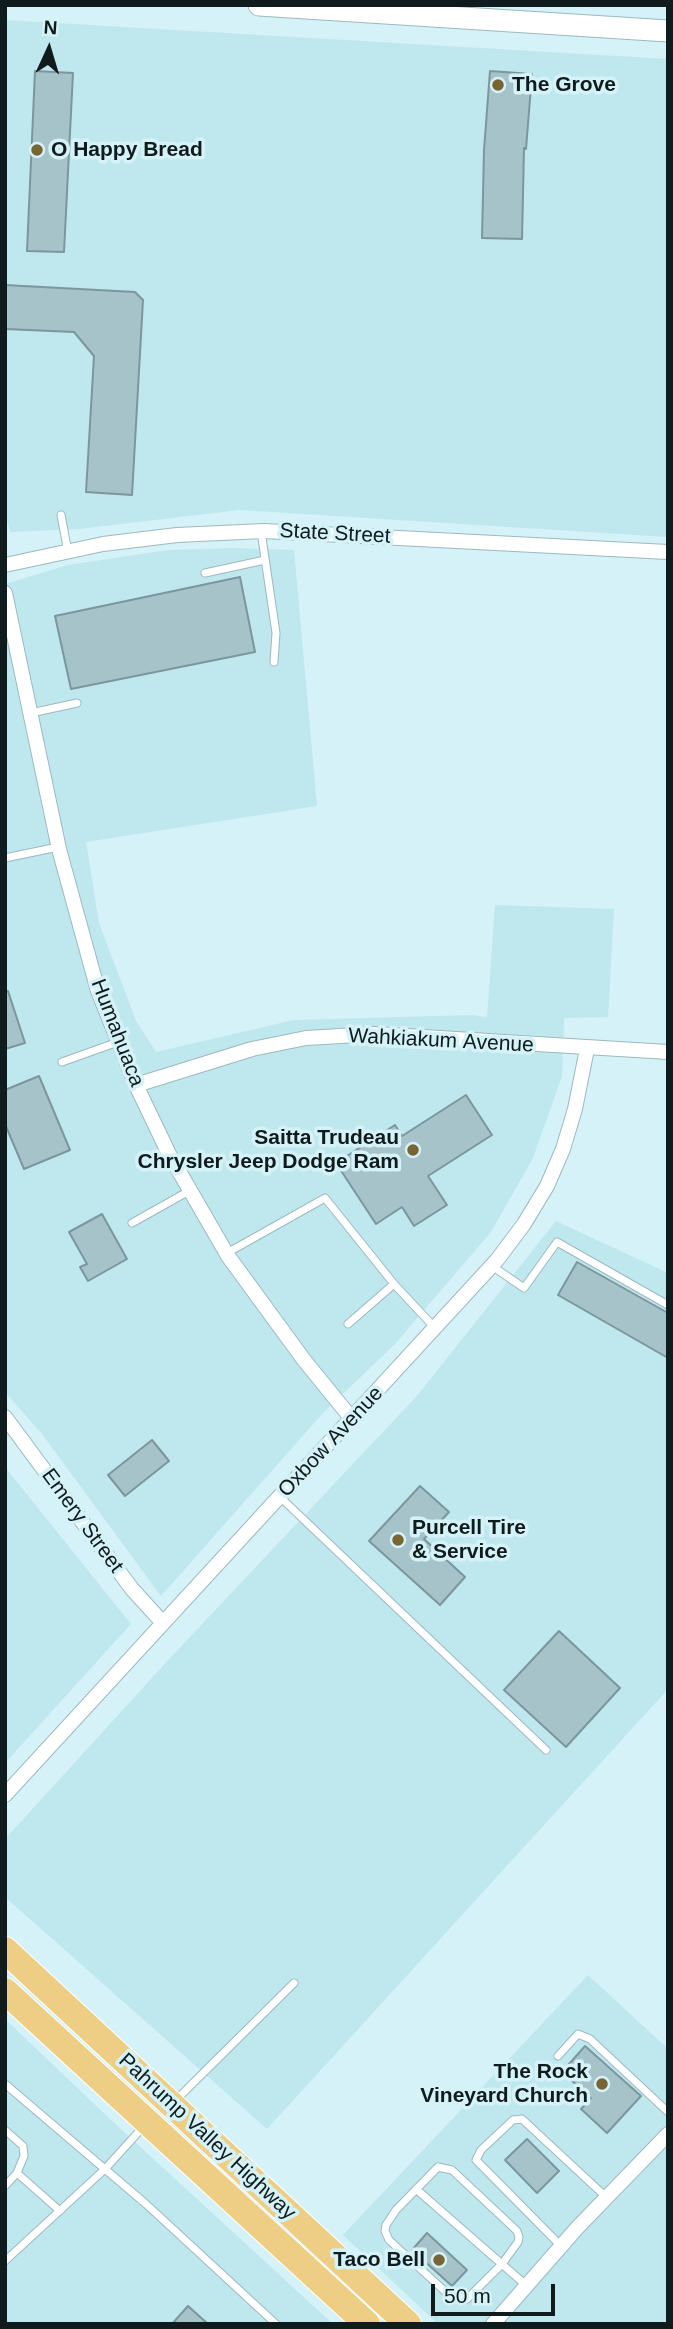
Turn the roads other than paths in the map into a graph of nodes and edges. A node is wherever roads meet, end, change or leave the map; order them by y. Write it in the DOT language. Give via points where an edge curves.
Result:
graph roads {
  1 [pos="260,5"];
  2 [pos="668,31"];
  3 [pos="61,515"];
  4 [pos="261,531"];
  5 [pos="68,552"];
  6 [pos="668,552"];
  7 [pos="265,560"];
  8 [pos="5,565"];
  9 [pos="205,573"];
  10 [pos="5,593"];
  11 [pos="274,662"];
  12 [pos="77,702"];
  13 [pos="31,713"];
  14 [pos="59,847"];
  15 [pos="5,858"];
  16 [pos="118,1042"];
  17 [pos="587,1049"];
  18 [pos="668,1052"];
  19 [pos="62,1062"];
  20 [pos="136,1085"];
  21 [pos="189,1191"];
  22 [pos="132,1223"];
  23 [pos="227,1253"];
  24 [pos="492,1266"];
  25 [pos="394,1283"];
  26 [pos="668,1304"];
  27 [pos="348,1324"];
  28 [pos="436,1328"];
  29 [pos="5,1417"];
  30 [pos="352,1419"];
  31 [pos="280,1497"];
  32 [pos="163,1623"];
  33 [pos="546,1750"];
  34 [pos="5,1795"];
  35 [pos="5,1950"];
  36 [pos="5,1967"];
  37 [pos="294,1983"];
  38 [pos="5,1990"];
  39 [pos="66,2007"];
  40 [pos="558,2056"];
  41 [pos="5,2084"];
  42 [pos="668,2112"];
  43 [pos="159,2113"];
  44 [pos="5,2130"];
  45 [pos="668,2134"];
  46 [pos="104,2169"];
  47 [pos="17,2173"];
  48 [pos="5,2186"];
  49 [pos="416,2189"];
  50 [pos="606,2197"];
  51 [pos="60,2211"];
  52 [pos="562,2246"];
  53 [pos="5,2261"];
  54 [pos="502,2264"];
  55 [pos="527,2286"];
  56 [pos="276,2324"];
  57 [pos="367,2324"];
  58 [pos="408,2324"];
  59 [pos="493,2324"];
  1 -- 2 [label="street"];
  3 -- 5 [label="lane"];
  4 -- 5 [label="street, State Street" via="177,535"];
  4 -- 6 [label="street, State Street"];
  4 -- 7 [label="lane"];
  5 -- 8 [label="street, State Street"];
  7 -- 9 [label="lane"];
  7 -- 11 [label="lane" via="276,633"];
  10 -- 13 [label="street, Humahuaca"];
  12 -- 13 [label="lane"];
  13 -- 14 [label="street, Humahuaca"];
  14 -- 15 [label="lane"];
  14 -- 16 [label="street, Humahuaca" via="97,991"];
  16 -- 19 [label="lane"];
  16 -- 20 [label="street, Humahuaca"];
  17 -- 18 [label="street, Wahkiakum Avenue"];
  17 -- 20 [label="street, Wahkiakum Avenue" via="374,1034 306,1038 252,1049"];
  17 -- 24 [label="street, Oxbow Avenue" via="563,1149 530,1214"];
  20 -- 21 [label="street, Humahuaca"];
  21 -- 22 [label="lane"];
  21 -- 23 [label="street, Humahuaca"];
  23 -- 25 [label="lane" via="325,1198"];
  23 -- 30 [label="street, Humahuaca"];
  24 -- 26 [label="lane" via="524,1288 557,1242"];
  24 -- 28 [label="street, Oxbow Avenue"];
  25 -- 27 [label="lane"];
  25 -- 28 [label="lane"];
  28 -- 30 [label="street, Oxbow Avenue"];
  29 -- 32 [label="street, Emery Street" via="132,1589"];
  30 -- 31 [label="street, Oxbow Avenue"];
  31 -- 32 [label="street, Oxbow Avenue"];
  31 -- 33 [label="lane"];
  32 -- 34 [label="street, Oxbow Avenue"];
  35 -- 39 [label="highway, Pahrump Valley Highway"];
  36 -- 39 [label="highway"];
  37 -- 43 [label="lane"];
  38 -- 43 [label="highway, Pahrump Valley Highway"];
  39 -- 43 [label="highway, Pahrump Valley Highway"];
  40 -- 42 [label="lane" via="578,2034 590,2039"];
  41 -- 46 [label="lane"];
  43 -- 46 [label="lane"];
  43 -- 57 [label="highway, Pahrump Valley Highway"];
  43 -- 58 [label="highway, Pahrump Valley Highway"];
  44 -- 47 [label="lane" via="23,2146"];
  45 -- 50 [label="street"];
  46 -- 51 [label="lane"];
  46 -- 56 [label="lane"];
  47 -- 48 [label="lane"];
  47 -- 51 [label="lane"];
  49 -- 54 [label="lane"];
  49 -- 54 [label="lane" via="438,2167 452,2169 517,2231 518,2242"];
  49 -- 54 [label="lane" via="384,2231 449,2295 467,2299"];
  50 -- 52 [label="street"];
  50 -- 52 [label="lane" via="522,2119 513,2120 481,2150 476,2160"];
  51 -- 53 [label="lane"];
  52 -- 55 [label="street"];
  54 -- 55 [label="lane"];
  55 -- 59 [label="street"];
}
